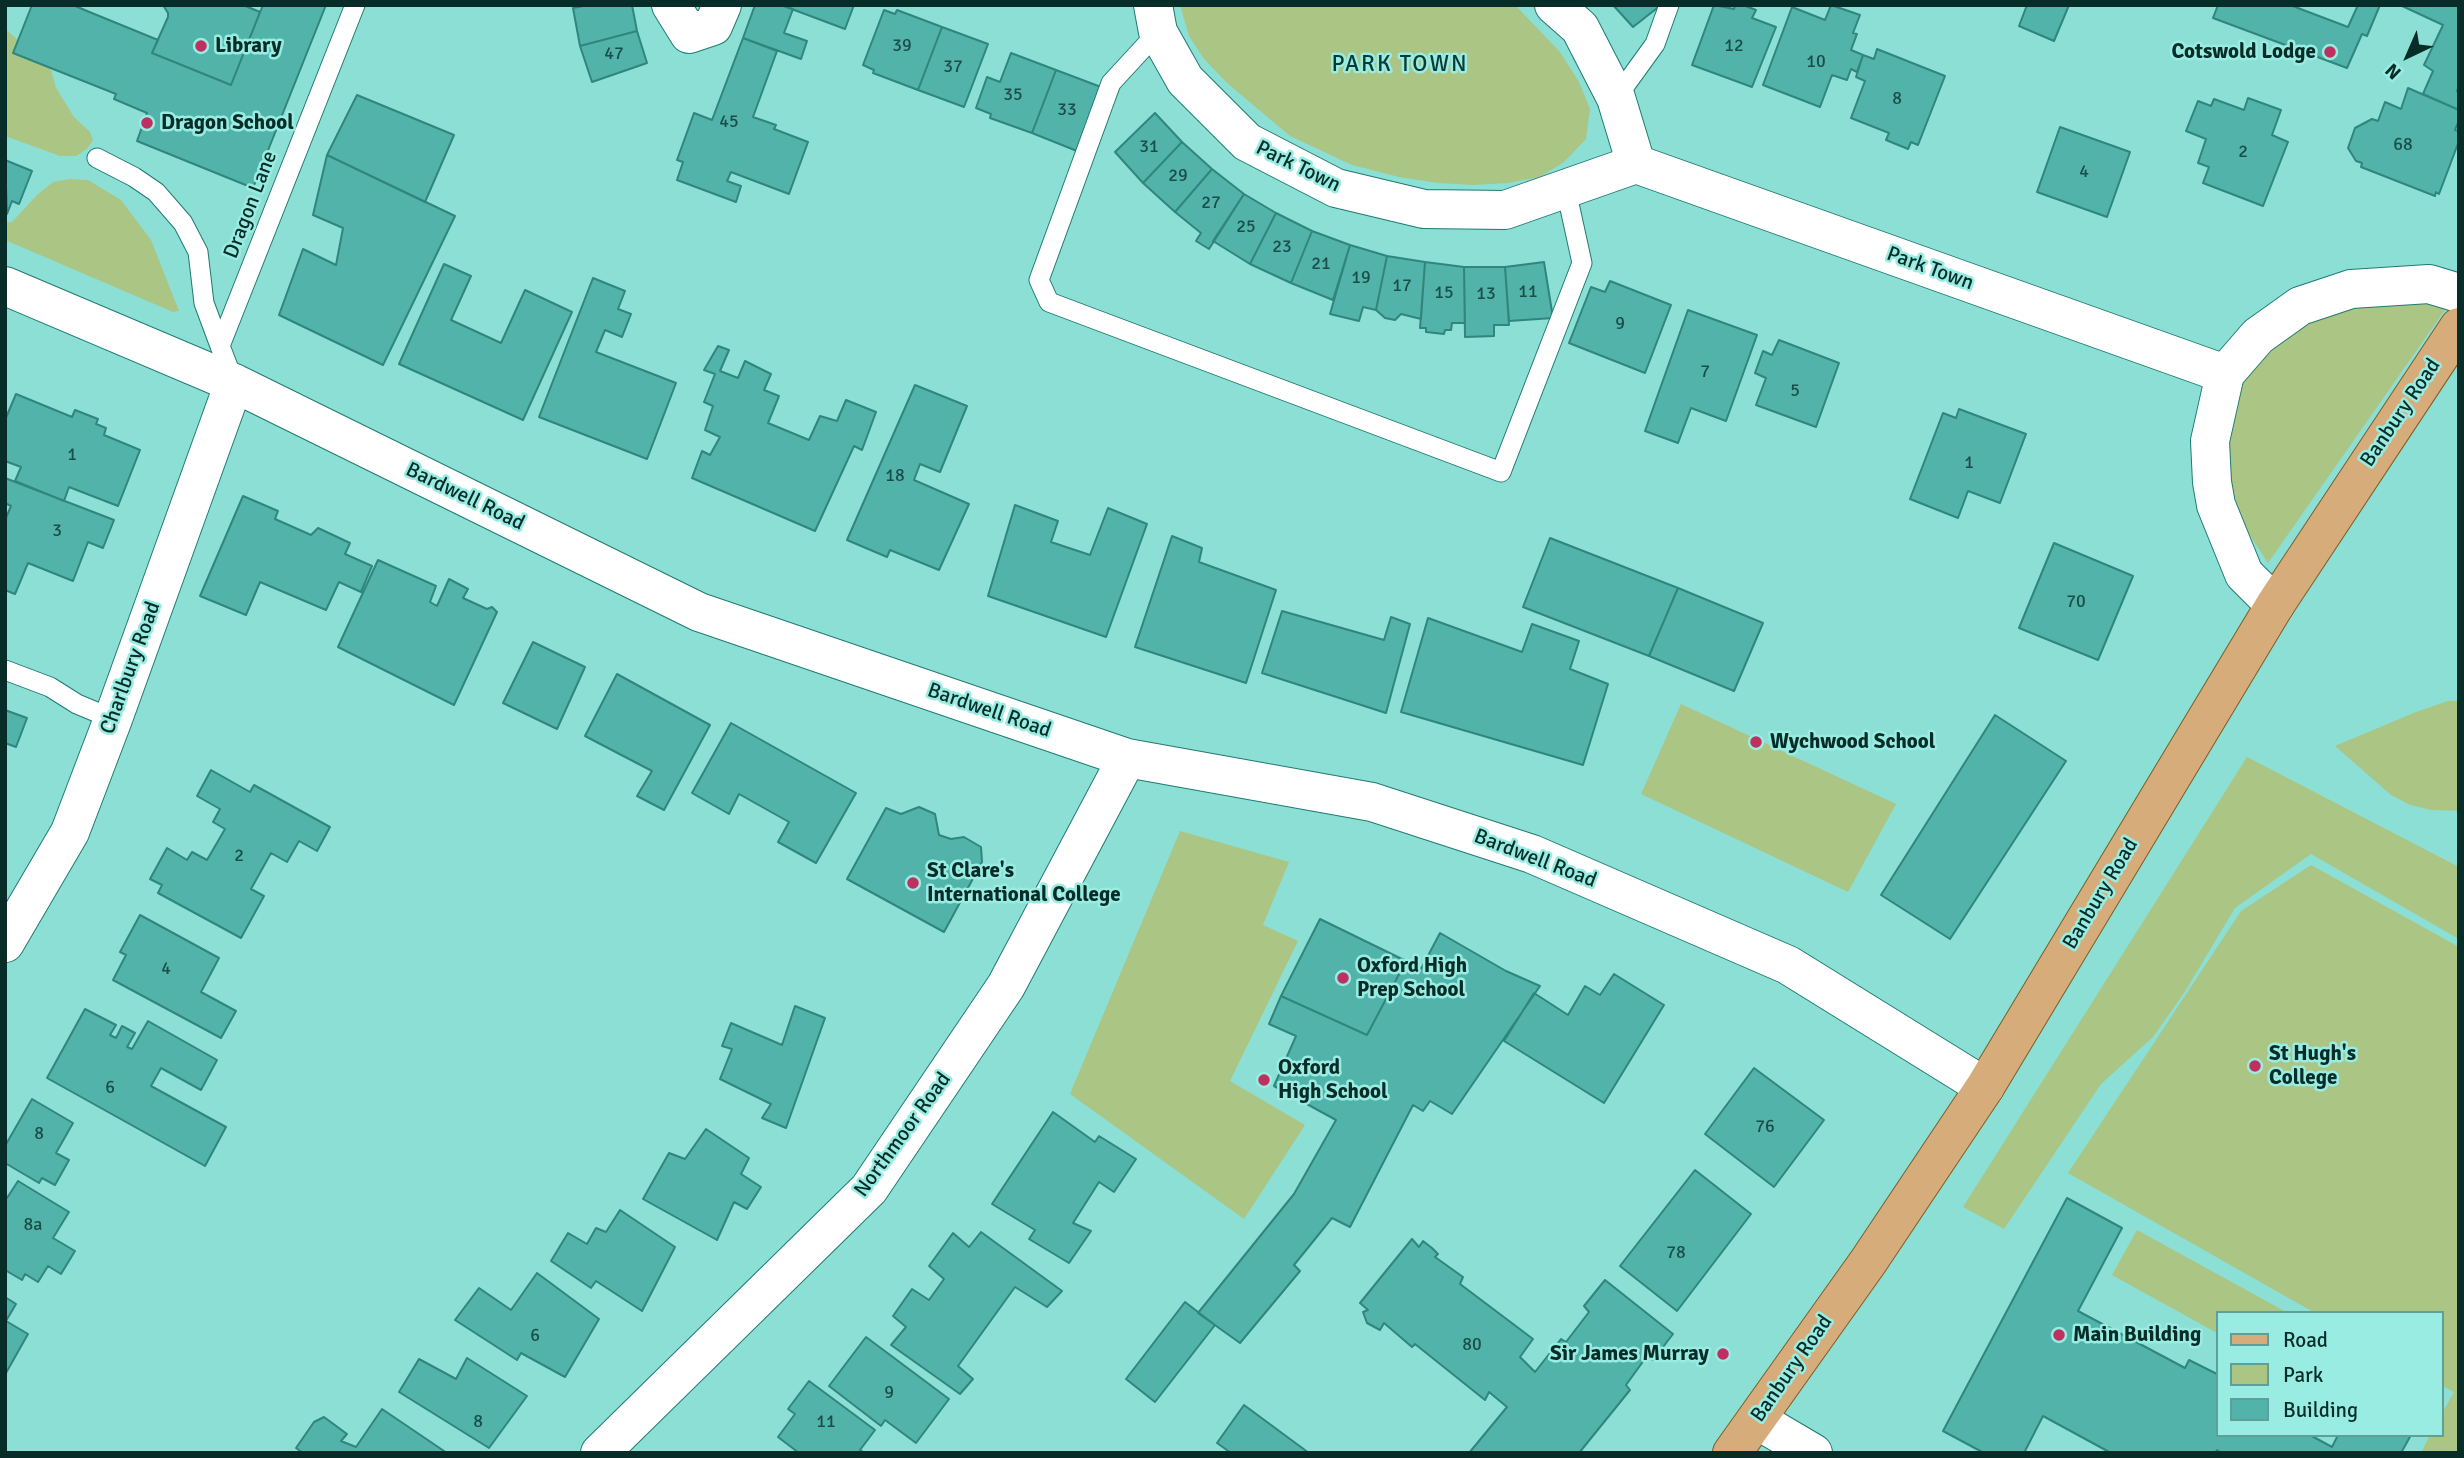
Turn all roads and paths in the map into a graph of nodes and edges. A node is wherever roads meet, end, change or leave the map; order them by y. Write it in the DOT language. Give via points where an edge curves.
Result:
graph roads {
  1 [pos="355,5"];
  2 [pos="671,5"];
  3 [pos="722,5"];
  4 [pos="1554,5"];
  5 [pos="1669,5"];
  6 [pos="1156,18"];
  7 [pos="1616,98"];
  8 [pos="97,158"];
  9 [pos="1636,164"];
  10 [pos="1566,190"];
  11 [pos="5,286"];
  12 [pos="2459,293"];
  13 [pos="2459,327"];
  14 [pos="220,346"];
  15 [pos="2225,374"];
  16 [pos="234,383"];
  17 [pos="2275,606"];
  18 [pos="5,670"];
  19 [pos="113,719"];
  20 [pos="1127,758"];
  21 [pos="5,943"];
  22 [pos="1985,1087"];
  23 [pos="1757,1420"];
  24 [pos="600,1453"];
  25 [pos="1732,1453"];
  26 [pos="1813,1453"];
  1 -- 14 [label="lane, Dragon Lane"];
  2 -- 3 [label="street" via="689,34 713,26"];
  4 -- 7 [label="street" via="1580,28"];
  5 -- 7 [label="lane" via="1655,44"];
  6 -- 10 [label="street, Park Town" via="1185,80 1247,142 1336,188 1424,209 1478,210 1505,210"];
  6 -- 10 [label="lane" via="1111,83 1039,280 1049,302 1500,472 1582,263"];
  7 -- 9 [label="street"];
  8 -- 14 [label="lane" via="156,192 183,223 198,252 204,303"];
  9 -- 10 [label="street, Park Town"];
  9 -- 15 [label="street, Park Town"];
  11 -- 16 [label="street, Bardwell Road"];
  12 -- 15 [label="street" via="2429,284 2351,289 2300,306 2258,336"];
  13 -- 17 [label="main road, Banbury Road"];
  14 -- 16 [label="lane"];
  15 -- 17 [label="street" via="2210,441 2216,505 2244,574"];
  16 -- 19 [label="street, Charlbury Road"];
  16 -- 20 [label="street, Bardwell Road" via="699,612"];
  17 -- 22 [label="main road, Banbury Road"];
  18 -- 19 [label="lane"];
  19 -- 21 [label="street, Charlbury Road" via="70,832"];
  20 -- 22 [label="street, Bardwell Road" via="1372,802 1532,854 1788,965"];
  20 -- 24 [label="street, Northmoor Road" via="1006,986 869,1189"];
  22 -- 23 [label="main road, Banbury Road"];
  23 -- 25 [label="main road, Banbury Road"];
  23 -- 26 [label="street"];
}
